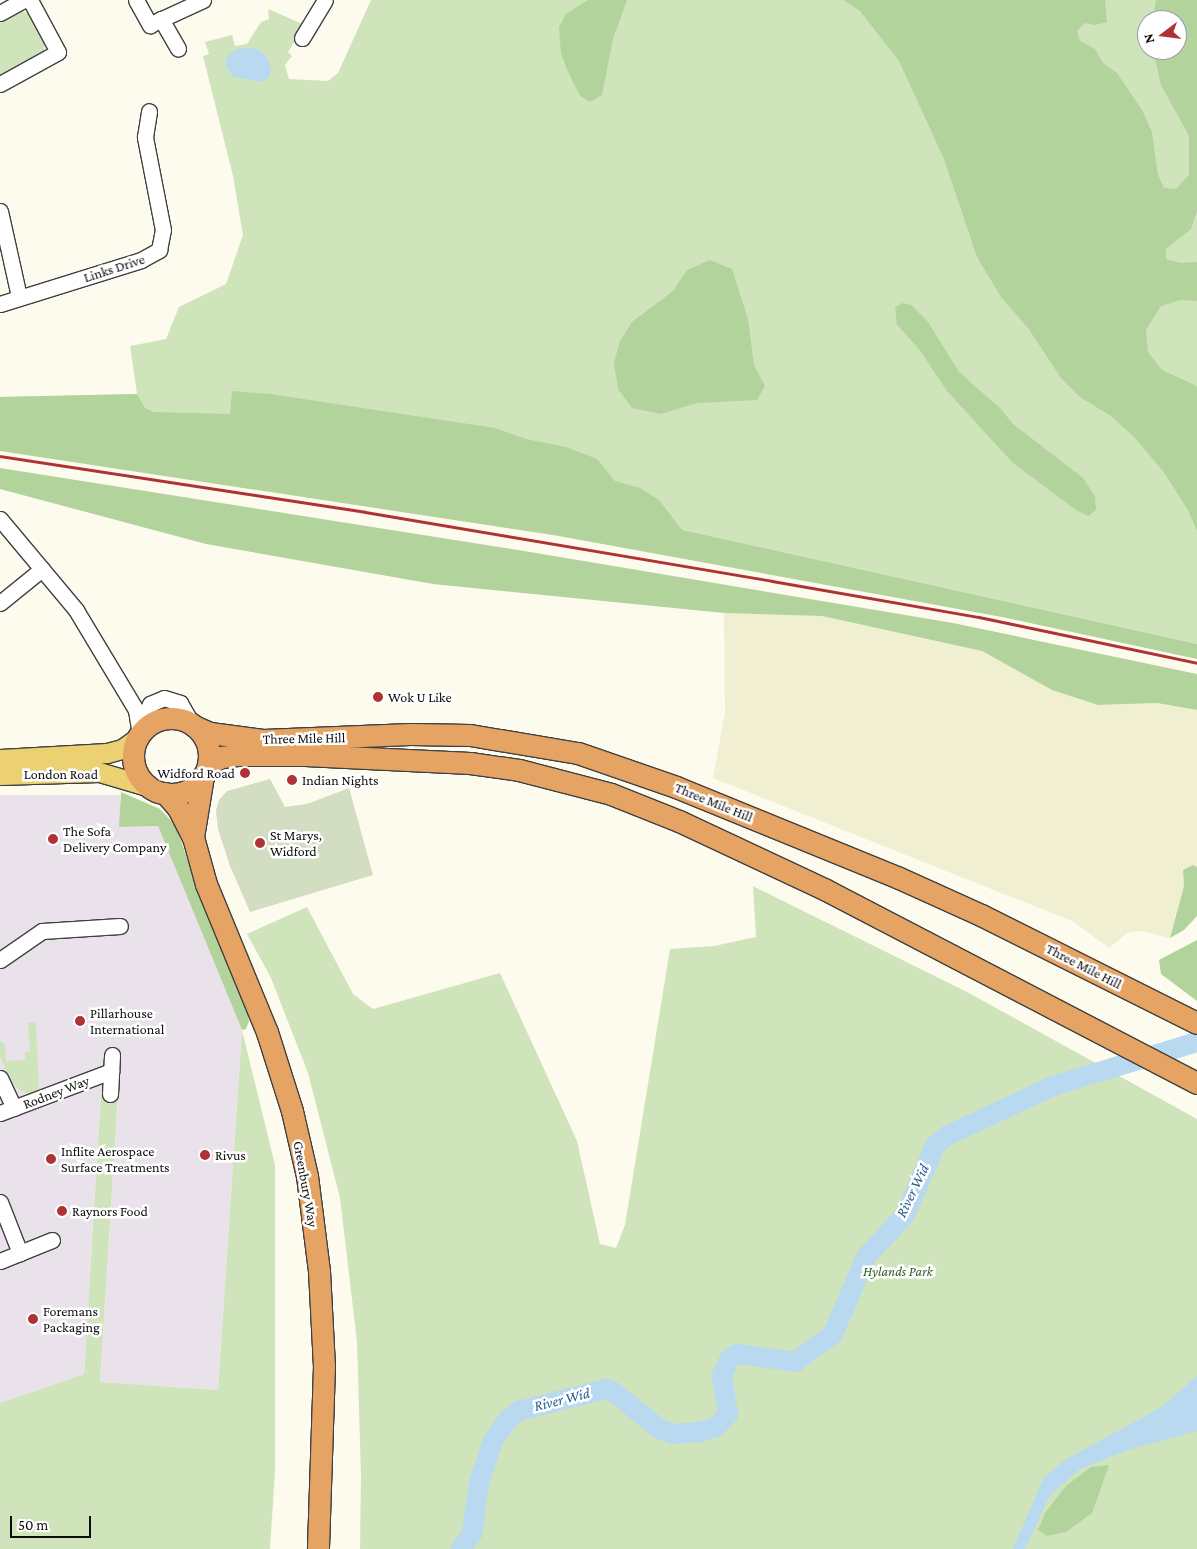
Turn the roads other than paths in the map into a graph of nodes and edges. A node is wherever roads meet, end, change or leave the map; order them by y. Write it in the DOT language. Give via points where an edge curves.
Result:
graph roads {
  1 [pos="23,0"];
  2 [pos="30,0"];
  3 [pos="136,0"];
  4 [pos="203,0"];
  5 [pos="325,0"];
  6 [pos="0,13"];
  7 [pos="164,18"];
  8 [pos="302,38"];
  9 [pos="178,49"];
  10 [pos="0,84"];
  11 [pos="149,111"];
  12 [pos="0,211"];
  13 [pos="19,297"];
  14 [pos="0,304"];
  15 [pos="0,519"];
  16 [pos="42,568"];
  17 [pos="0,604"];
  18 [pos="112,669"];
  19 [pos="159,698"];
  20 [pos="193,725"];
  21 [pos="139,733"];
  22 [pos="0,759"];
  23 [pos="205,770"];
  24 [pos="0,775"];
  25 [pos="158,790"];
  26 [pos="193,837"];
  27 [pos="120,926"];
  28 [pos="0,960"];
  29 [pos="1191,1020"];
  30 [pos="112,1055"];
  31 [pos="111,1071"];
  32 [pos="0,1078"];
  33 [pos="1197,1083"];
  34 [pos="110,1094"];
  35 [pos="7,1111"];
  36 [pos="0,1202"];
  37 [pos="52,1240"];
  38 [pos="20,1253"];
  39 [pos="0,1261"];
  40 [pos="318,1549"];
  1 -- 6 [label="street"];
  2 -- 10 [label="street" via="58,52"];
  3 -- 9 [label="street" via="150,26 161,19"];
  4 -- 7 [label="street"];
  5 -- 8 [label="street"];
  11 -- 13 [label="street, Links Drive" via="145,137 163,230 159,250 141,260"];
  12 -- 13 [label="street"];
  13 -- 14 [label="street, Links Drive"];
  15 -- 16 [label="street"];
  16 -- 17 [label="street"];
  16 -- 18 [label="street" via="76,610"];
  18 -- 19 [label="street" via="131,694"];
  18 -- 21 [label="street" via="136,710"];
  19 -- 20 [label="street" via="180,703"];
  19 -- 21 [label="street" via="145,710"];
  20 -- 21 [label="highway" via="176,718 162,719"];
  20 -- 23 [label="highway" via="208,746"];
  20 -- 29 [label="highway, Three Mile Hill" via="210,732 264,740 470,735 578,753 676,787 899,878"];
  21 -- 22 [label="main road, London Road" via="122,749 107,753"];
  21 -- 25 [label="highway" via="134,750 135,766"];
  23 -- 25 [label="highway" via="187,790"];
  23 -- 26 [label="highway, Greenbury Way"];
  23 -- 33 [label="highway, Three Mile Hill" via="222,757 239,755 359,756 470,763 576,784 679,821 759,857"];
  24 -- 25 [label="main road, London Road" via="100,772"];
  25 -- 26 [label="highway, Greenbury Way" via="178,808"];
  26 -- 40 [label="highway, Greenbury Way" via="206,884 271,1043 307,1176 319,1271 323,1348"];
  27 -- 28 [label="street" via="42,931"];
  30 -- 31 [label="street, Rodney Way"];
  31 -- 34 [label="street, Rodney Way"];
  31 -- 35 [label="street, Rodney Way"];
  32 -- 35 [label="street"];
  36 -- 38 [label="street"];
  37 -- 38 [label="street"];
  38 -- 39 [label="street"];
}
